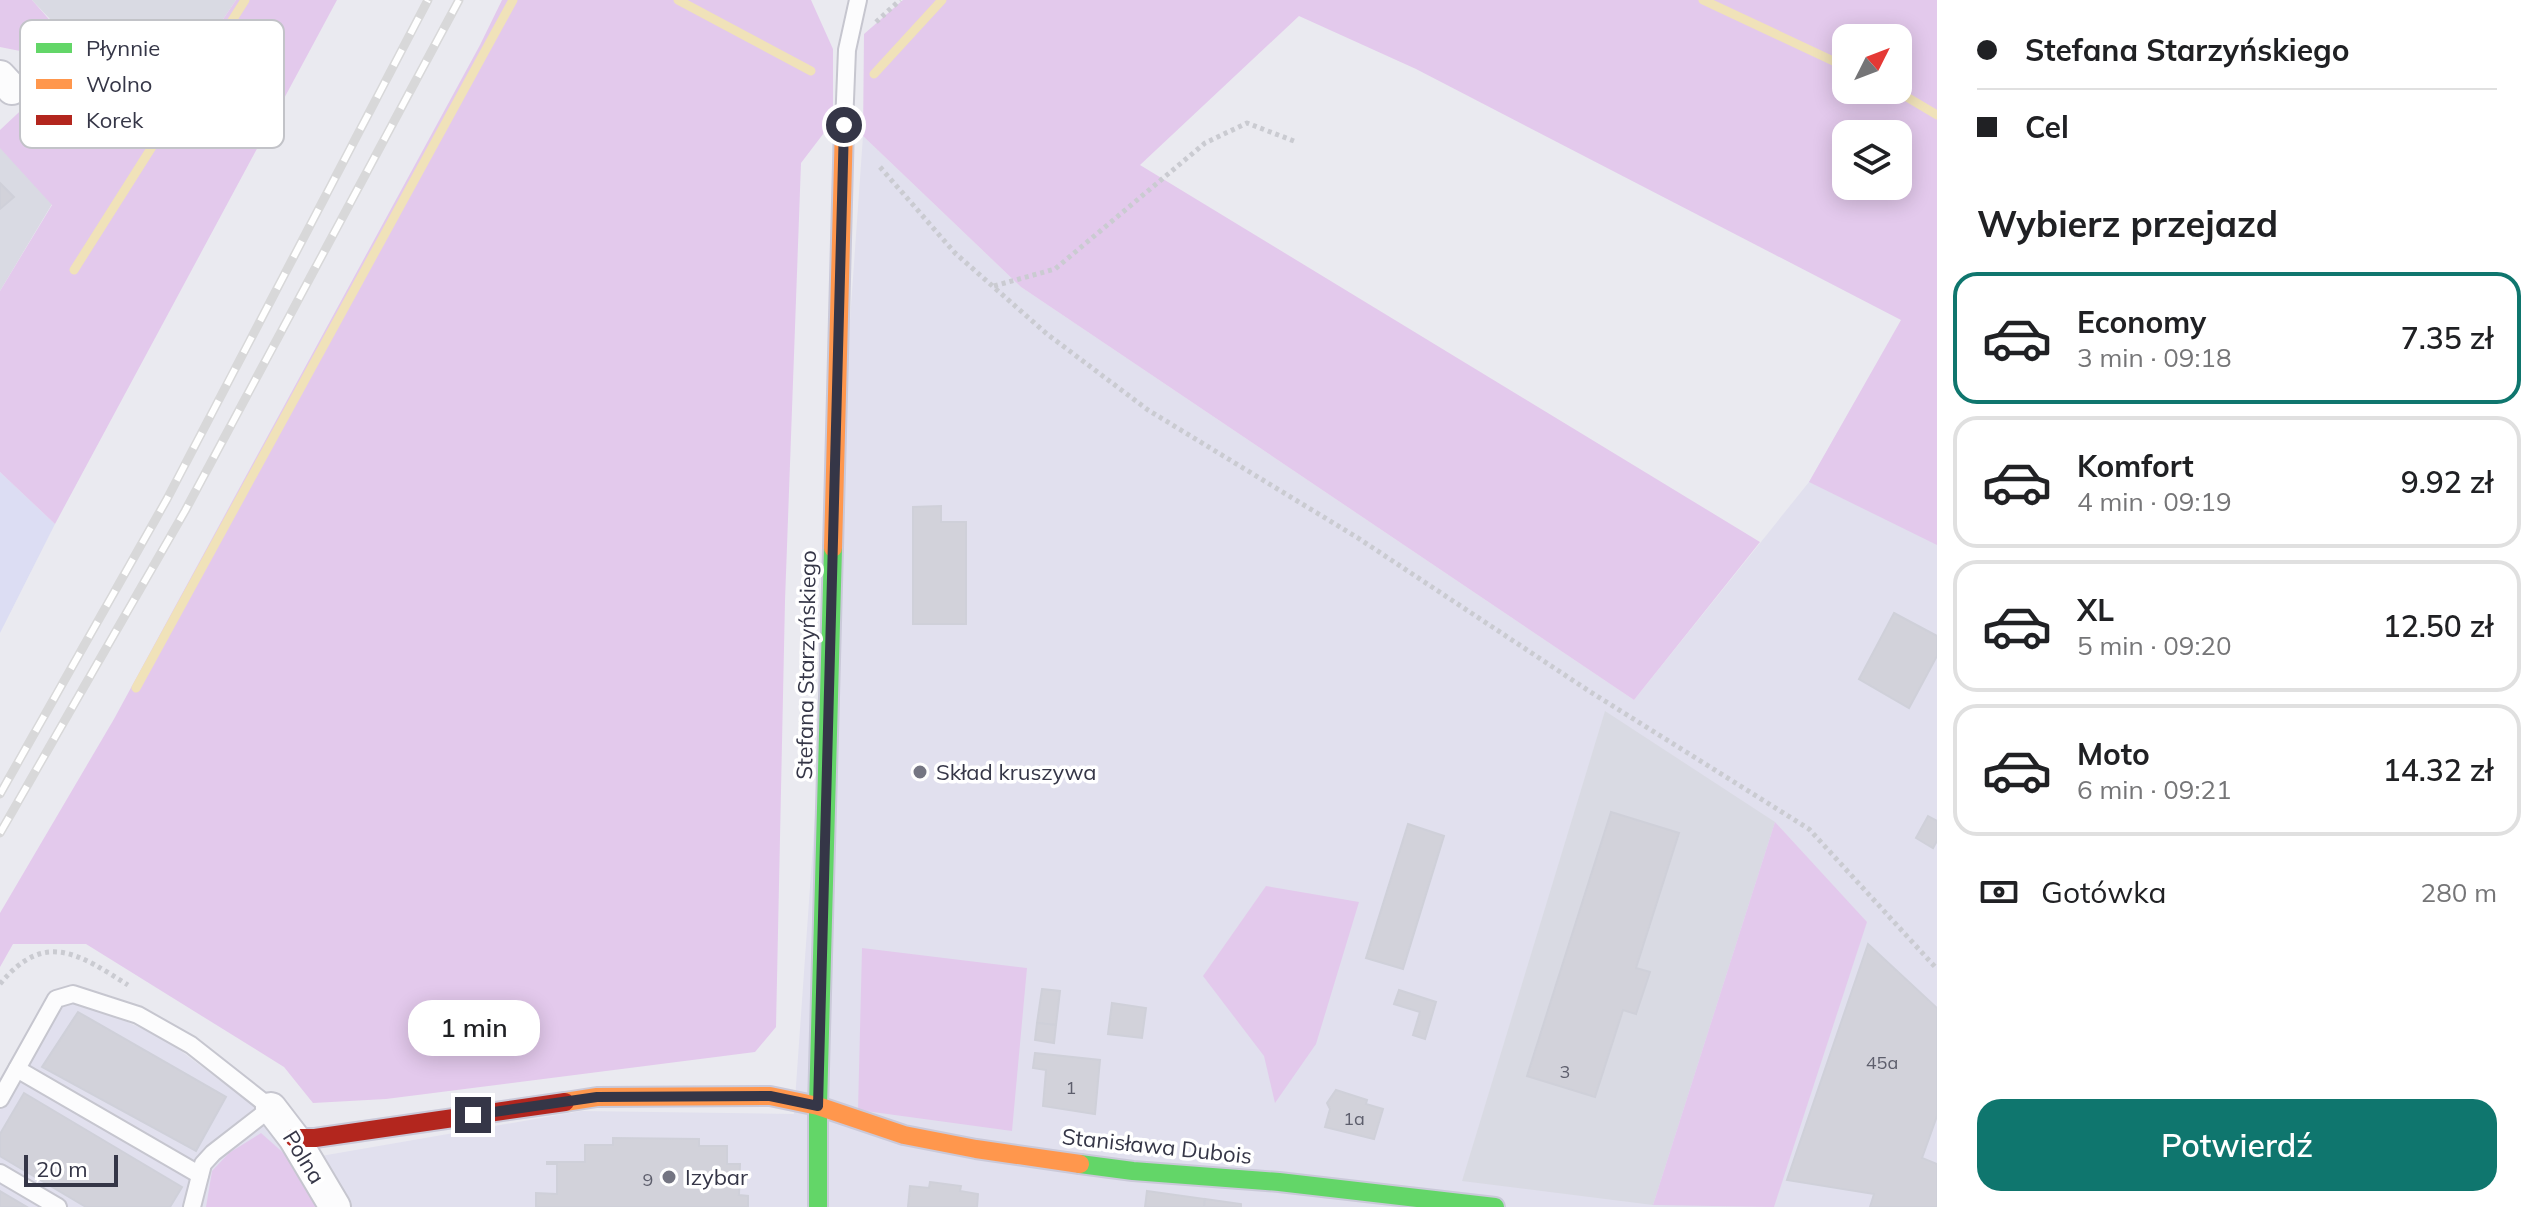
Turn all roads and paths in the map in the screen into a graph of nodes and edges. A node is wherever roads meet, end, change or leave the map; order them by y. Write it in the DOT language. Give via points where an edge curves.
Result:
graph roads {
  1 [pos="858,0"];
  2 [pos="844,125"];
  3 [pos="1294,141"];
  4 [pos="993,286"];
  5 [pos="1937,969"];
  6 [pos="0,984"];
  7 [pos="133,988"];
  8 [pos="17,1069"];
  9 [pos="0,1099"];
  10 [pos="818,1106"];
  11 [pos="271,1108"];
  12 [pos="294,1138"];
  13 [pos="0,1173"];
  14 [pos="200,1175"];
  15 [pos="58,1207"];
  16 [pos="192,1207"];
  17 [pos="335,1207"];
  18 [pos="818,1207"];
  19 [pos="1495,1207"];
  1 -- 2 [label="lane" via="847,50"];
  2 -- 4 [label="path" via="955,253"];
  2 -- 10 [label="street, Stefana Starzyńskiego"];
  3 -- 4 [label="path" via="1247,123 1205,143 1055,269"];
  4 -- 5 [label="path" via="1148,410 1358,538 1809,829"];
  6 -- 7 [label="path" via="34,956 57,951 82,956"];
  8 -- 9 [label="lane"];
  8 -- 11 [label="lane" via="56,999 73,994 138,1015 191,1045"];
  8 -- 14 [label="lane"];
  10 -- 12 [label="street, Stanisława Dubois" via="770,1096 597,1097"];
  10 -- 18 [label="street, Stefana Starzyńskiego"];
  10 -- 19 [label="street, Stanisława Dubois" via="904,1135 976,1149 1133,1171"];
  11 -- 12 [label="street, Polna"];
  11 -- 14 [label="lane" via="213,1153"];
  12 -- 17 [label="street, Polna"];
  13 -- 15 [label="lane"];
  14 -- 16 [label="lane"];
}
